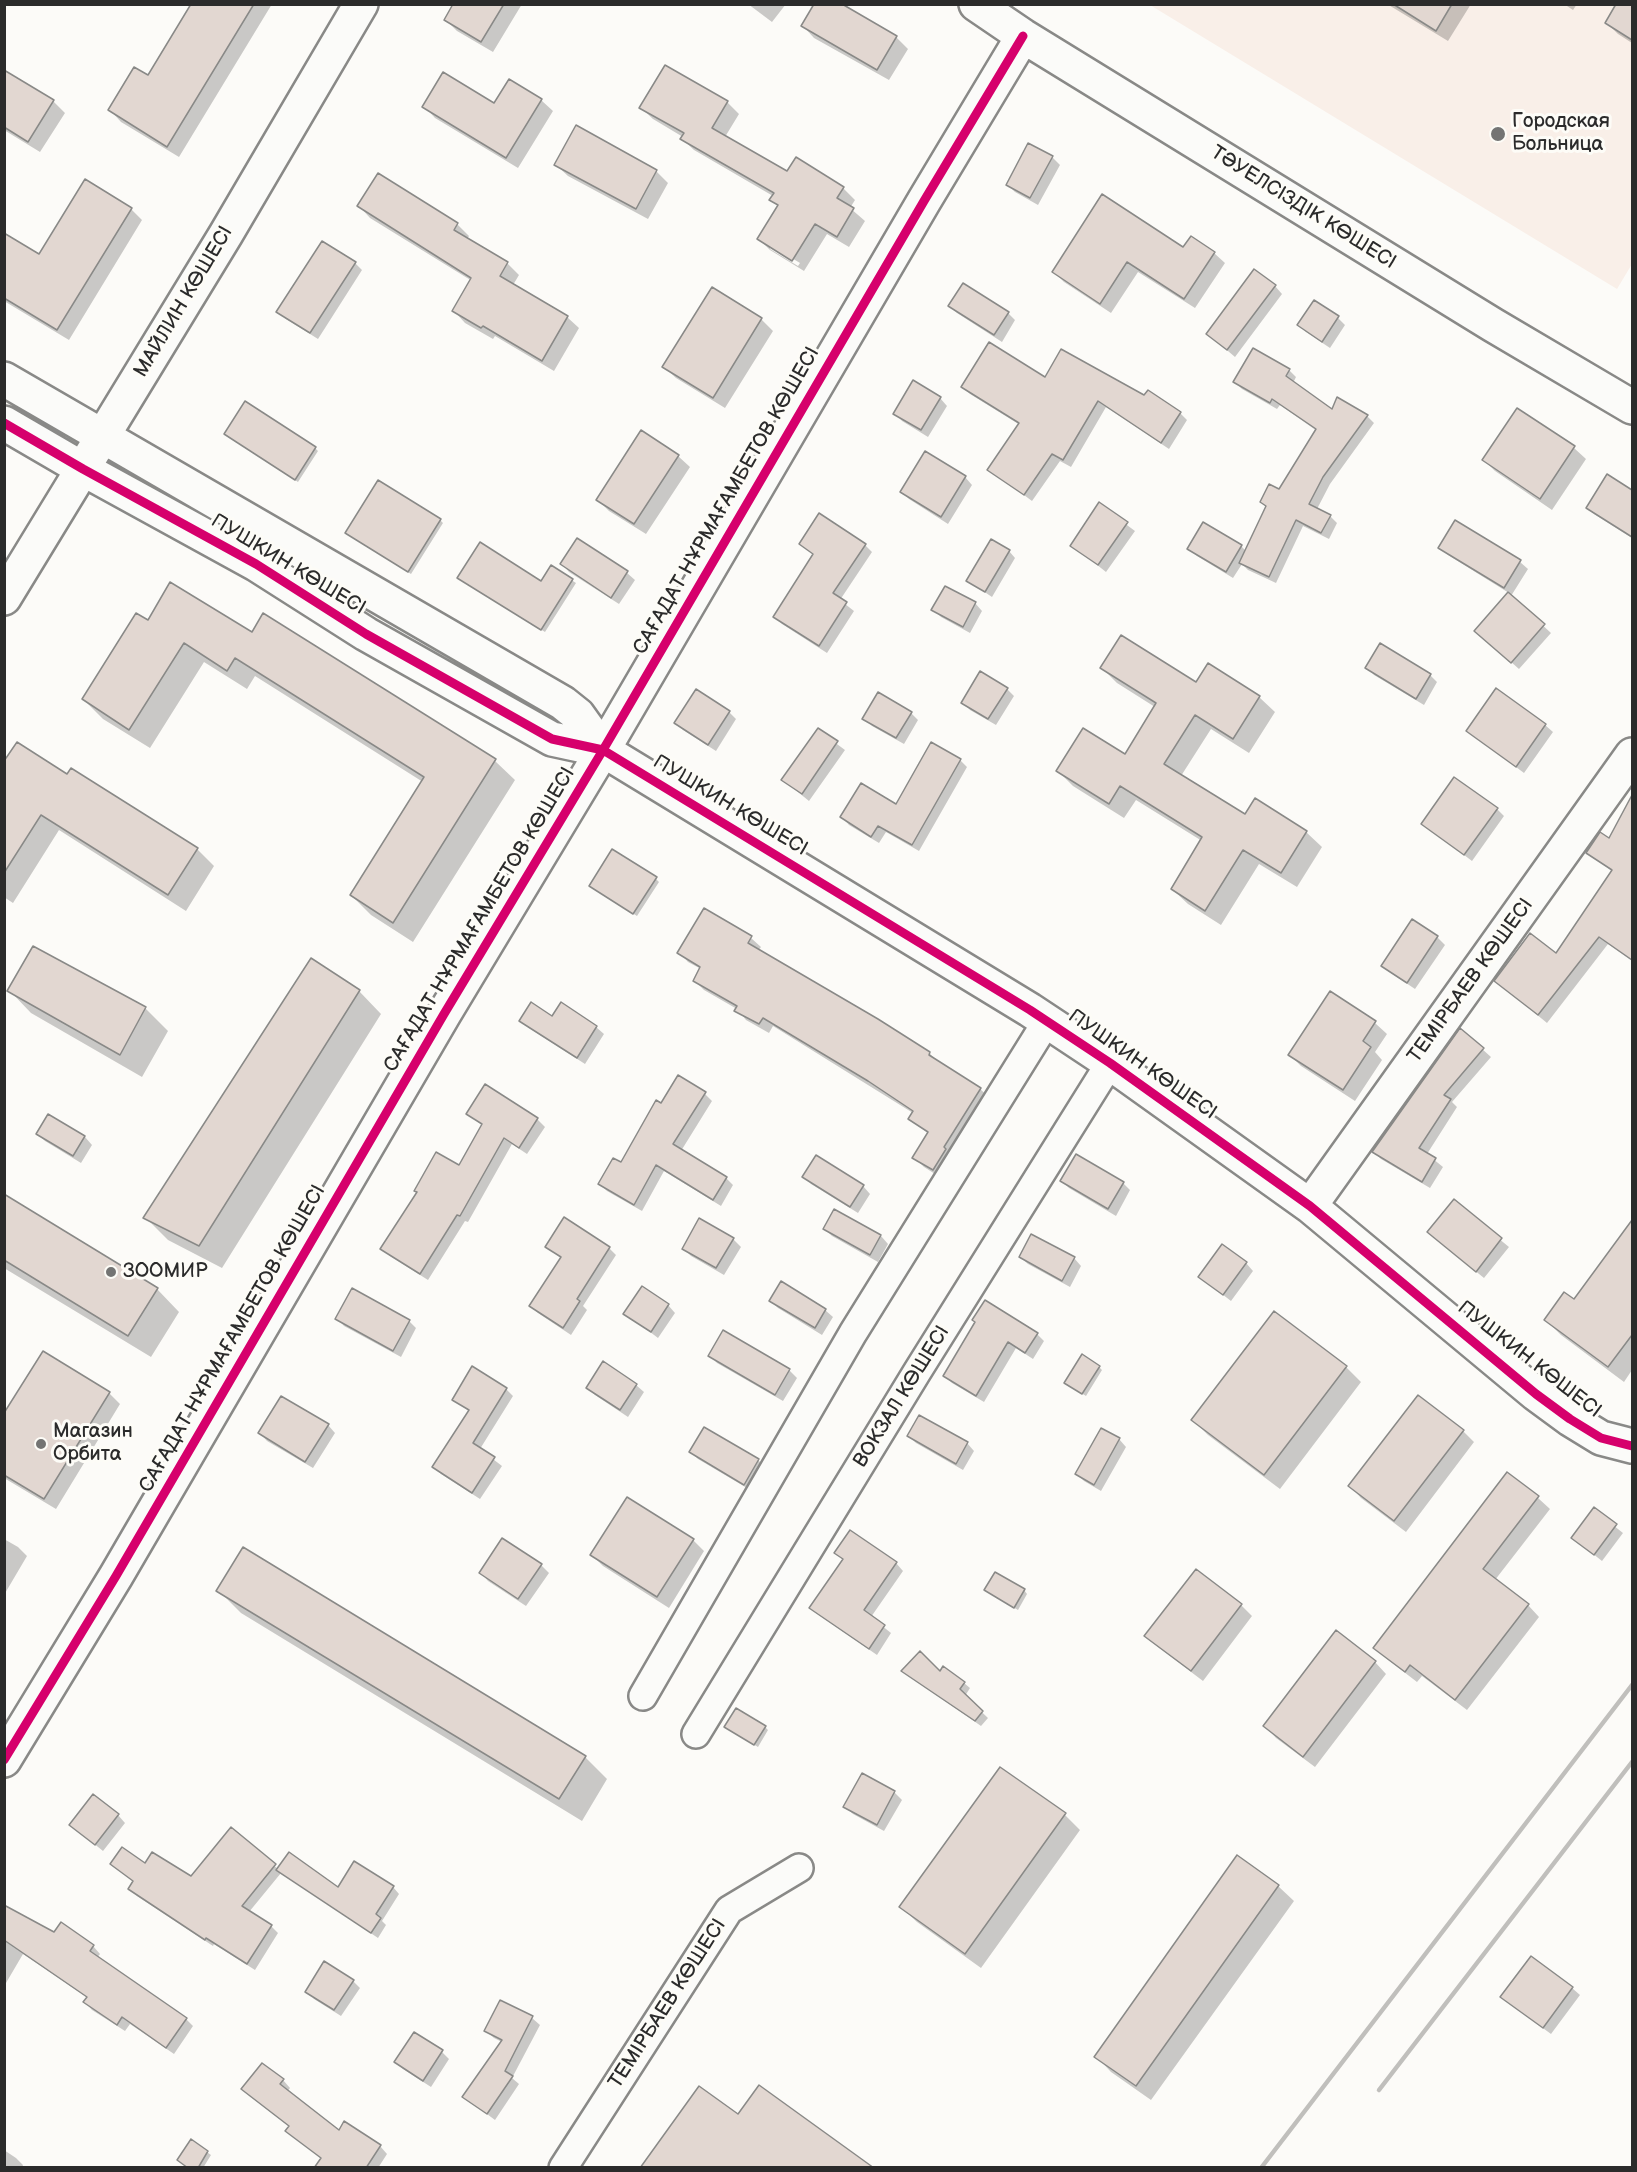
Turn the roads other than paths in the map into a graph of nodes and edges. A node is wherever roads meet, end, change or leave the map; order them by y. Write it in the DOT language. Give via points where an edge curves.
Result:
graph roads {
  1 [pos="361,4"];
  2 [pos="976,4"];
  3 [pos="1023,36"];
  4 [pos="4,379"];
  5 [pos="1632,407"];
  6 [pos="4,423"];
  7 [pos="104,436"];
  8 [pos="83,469"];
  9 [pos="274,537"];
  10 [pos="256,564"];
  11 [pos="4,598"];
  12 [pos="603,750"];
  13 [pos="1632,755"];
  14 [pos="1047,1022"];
  15 [pos="1110,1063"];
  16 [pos="1310,1206"];
  17 [pos="1632,1446"];
  18 [pos="643,1695"];
  19 [pos="696,1734"];
  20 [pos="4,1760"];
  21 [pos="799,1868"];
  22 [pos="563,2168"];
  1 -- 7 [label="street, МАЙЛИН КӨШЕСІ"];
  2 -- 3 [label="street, ТӘУЕЛСІЗДІК КӨШЕСІ"];
  3 -- 5 [label="street, ТӘУЕЛСІЗДІК КӨШЕСІ"];
  3 -- 12 [label="street, САҒАДАТ НҰРМАҒАМБЕТОВ КӨШЕСІ"];
  4 -- 7 [label="street, ПУШКИН КӨШЕСІ"];
  6 -- 8 [label="street, ПУШКИН КӨШЕСІ"];
  7 -- 8 [label="street, МАЙЛИН КӨШЕСІ"];
  7 -- 9 [label="street, ПУШКИН КӨШЕСІ"];
  8 -- 10 [label="street, ПУШКИН КӨШЕСІ"];
  8 -- 11 [label="street, МАЙЛИН КӨШЕСІ"];
  9 -- 10 [label="street"];
  9 -- 12 [label="street, ПУШКИН КӨШЕСІ" via="563,703"];
  10 -- 12 [label="street, ПУШКИН КӨШЕСІ" via="366,634 552,739"];
  12 -- 14 [label="street, ПУШКИН КӨШЕСІ"];
  12 -- 20 [label="street, САҒАДАТ НҰРМАҒАМБЕТОВ КӨШЕСІ"];
  13 -- 16 [label="street, ТЕМІРБАЕВ КӨШЕСІ"];
  14 -- 15 [label="street, ПУШКИН КӨШЕСІ"];
  14 -- 18 [label="street" via="853,1333"];
  15 -- 16 [label="street, ПУШКИН КӨШЕСІ"];
  15 -- 19 [label="street, ВОКЗАЛ КӨШЕСІ"];
  16 -- 17 [label="street, ПУШКИН КӨШЕСІ" via="1553,1406 1601,1438"];
  21 -- 22 [label="street, ТЕМІРБАЕВ КӨШЕСІ" via="729,1910"];
}
